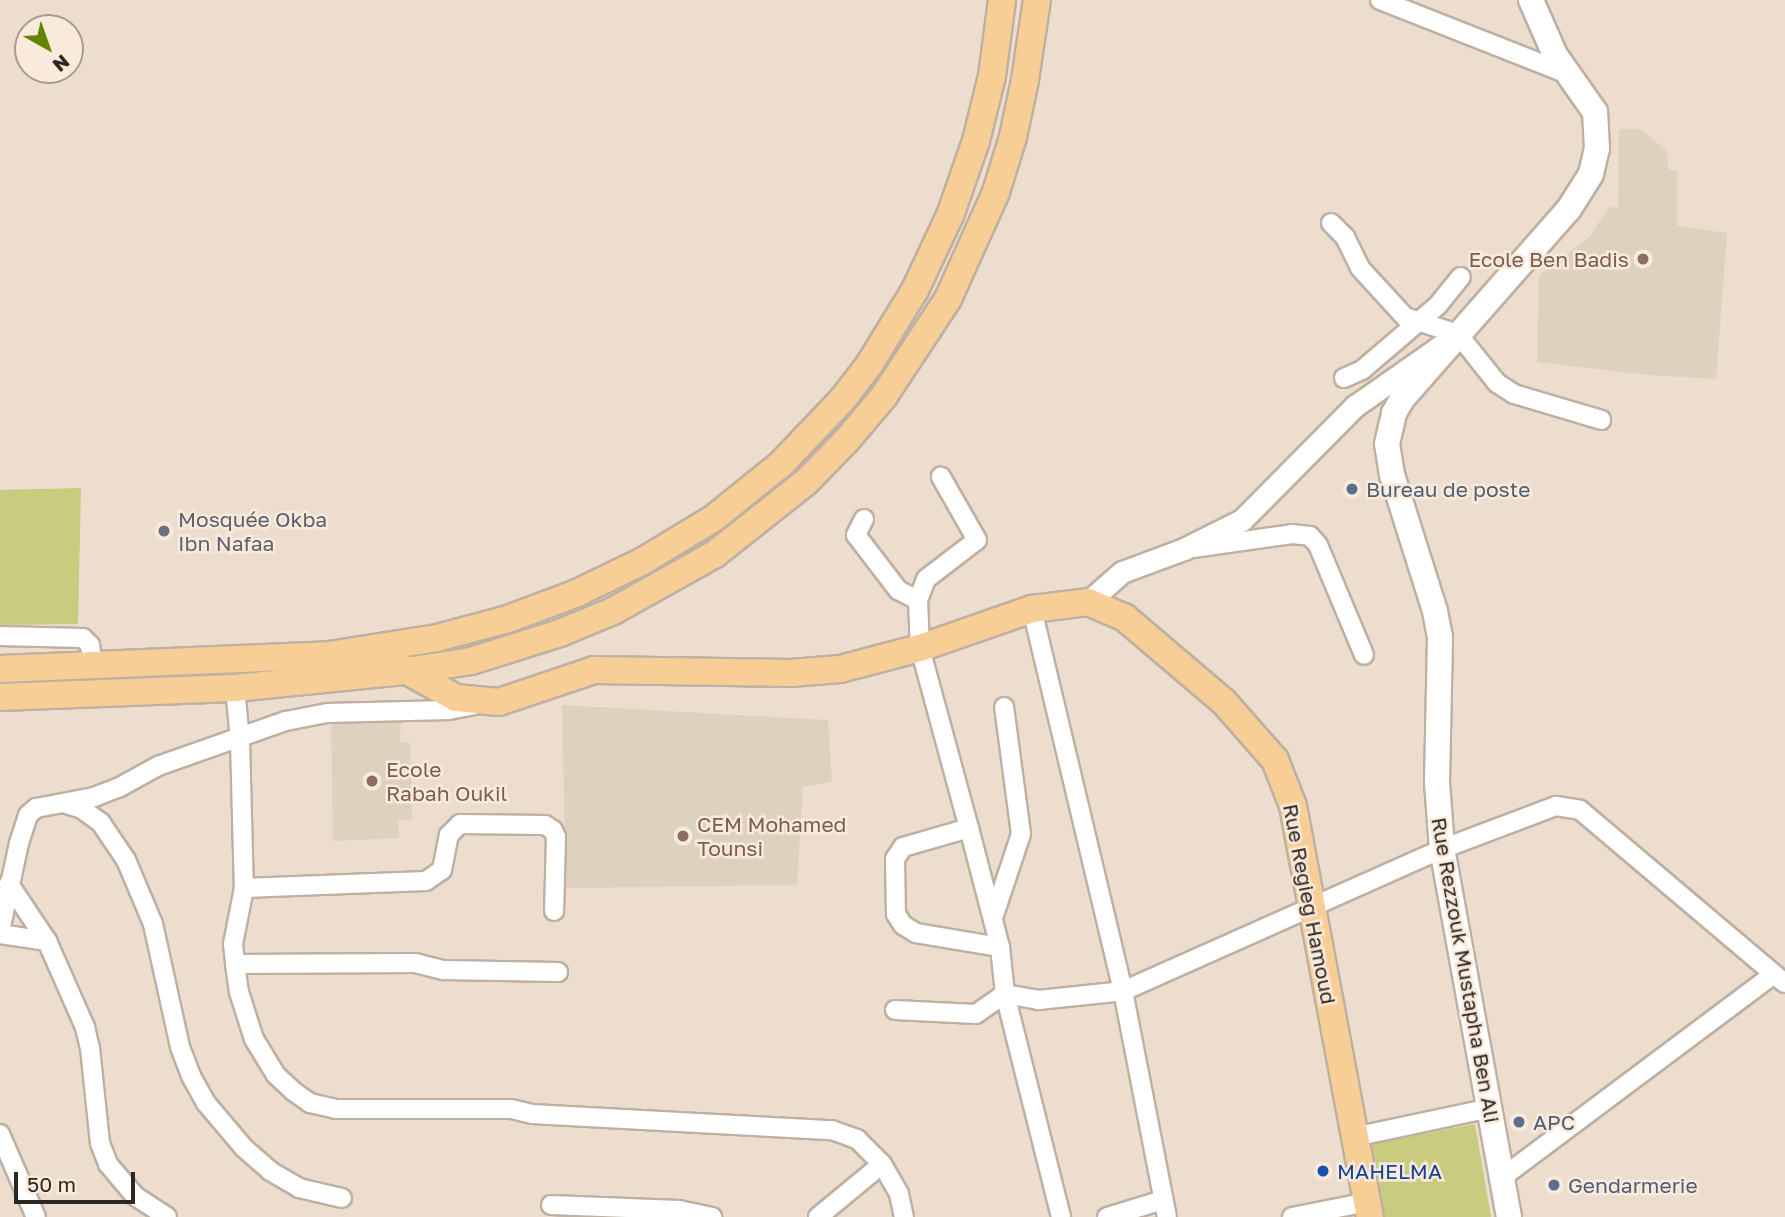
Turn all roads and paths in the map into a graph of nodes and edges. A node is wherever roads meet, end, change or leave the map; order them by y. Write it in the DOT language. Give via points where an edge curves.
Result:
graph roads {
  1 [pos="1002,0"];
  2 [pos="1037,0"];
  3 [pos="1380,0"];
  4 [pos="1531,0"];
  5 [pos="1568,74"];
  6 [pos="1331,223"];
  7 [pos="1461,277"];
  8 [pos="1418,322"];
  9 [pos="1458,334"];
  10 [pos="1344,377"];
  11 [pos="1601,421"];
  12 [pos="941,477"];
  13 [pos="864,519"];
  14 [pos="1184,549"];
  15 [pos="918,600"];
  16 [pos="1088,602"];
  17 [pos="1032,609"];
  18 [pos="0,636"];
  19 [pos="920,648"];
  20 [pos="371,651"];
  21 [pos="1364,655"];
  22 [pos="471,661"];
  23 [pos="93,665"];
  24 [pos="0,669"];
  25 [pos="406,671"];
  26 [pos="235,688"];
  27 [pos="0,697"];
  28 [pos="491,702"];
  29 [pos="1004,707"];
  30 [pos="240,740"];
  31 [pos="64,803"];
  32 [pos="969,828"];
  33 [pos="1442,849"];
  34 [pos="9,884"];
  35 [pos="244,888"];
  36 [pos="1313,909"];
  37 [pos="554,911"];
  38 [pos="994,915"];
  39 [pos="0,932"];
  40 [pos="47,941"];
  41 [pos="1000,947"];
  42 [pos="235,964"];
  43 [pos="558,972"];
  44 [pos="1780,979"];
  45 [pos="1123,991"];
  46 [pos="1005,994"];
  47 [pos="895,1010"];
  48 [pos="1490,1108"];
  49 [pos="0,1134"];
  50 [pos="1354,1137"];
  51 [pos="882,1164"];
  52 [pos="1500,1179"];
  53 [pos="342,1198"];
  54 [pos="551,1205"];
  55 [pos="1165,1209"];
  56 [pos="1369,1210"];
  57 [pos="36,1217"];
  58 [pos="167,1217"];
  59 [pos="712,1217"];
  60 [pos="818,1217"];
  61 [pos="904,1217"];
  62 [pos="1061,1217"];
  63 [pos="1107,1217"];
  64 [pos="1292,1217"];
  65 [pos="1509,1217"];
  1 -- 20 [label="main road" via="985,109 947,223 888,337 842,400 811,433 765,478 714,518 610,578 508,619"];
  2 -- 22 [label="main road" via="1013,137 974,246 918,348 854,431 762,520 665,584 560,633"];
  3 -- 5 [label="street"];
  4 -- 5 [label="main road, Rue Rezzouk Mustapha Ben Ali"];
  5 -- 9 [label="main road, Rue Rezzouk Mustapha Ben Ali" via="1595,112 1598,137 1591,174 1569,209"];
  6 -- 8 [label="street" via="1391,304"];
  7 -- 8 [label="street"];
  8 -- 9 [label="street"];
  8 -- 10 [label="street" via="1362,370"];
  9 -- 11 [label="street" via="1497,383 1514,394"];
  9 -- 14 [label="street" via="1355,406 1242,520"];
  9 -- 33 [label="main road, Rue Rezzouk Mustapha Ben Ali" via="1402,399 1387,444 1440,637 1437,782"];
  12 -- 15 [label="street" via="977,540 926,579"];
  13 -- 15 [label="street" via="856,535 898,590"];
  14 -- 16 [label="street" via="1122,572"];
  14 -- 21 [label="street" via="1292,534 1310,536 1318,545"];
  15 -- 19 [label="street"];
  16 -- 17 [label="main road, Rue Regieg Hamoud"];
  16 -- 36 [label="main road, Rue Regieg Hamoud" via="1124,617 1224,702 1275,760 1293,806"];
  17 -- 19 [label="main road, Rue Regieg Hamoud"];
  17 -- 45 [label="street"];
  18 -- 23 [label="street" via="83,638 90,645"];
  19 -- 28 [label="main road, Rue Regieg Hamoud" via="828,670 594,670"];
  19 -- 32 [label="street"];
  20 -- 23 [label="main road"];
  20 -- 25 [label="main road, Rue Regieg Hamoud"];
  22 -- 25 [label="main road"];
  22 -- 28 [label="main road" via="471,689"];
  23 -- 24 [label="main road"];
  25 -- 26 [label="main road"];
  25 -- 28 [label="main road, Rue Regieg Hamoud" via="456,698"];
  26 -- 27 [label="main road"];
  26 -- 30 [label="street"];
  28 -- 30 [label="street" via="449,710 327,713 286,721"];
  29 -- 38 [label="street" via="1021,834"];
  30 -- 31 [label="street" via="158,766 94,797"];
  30 -- 35 [label="street"];
  31 -- 34 [label="street" via="36,808 28,815"];
  31 -- 53 [label="street" via="101,823 126,860 153,924 180,1047 206,1104 244,1149 271,1171 299,1188"];
  32 -- 38 [label="street"];
  32 -- 41 [label="street" via="902,847 895,859 896,914 916,933"];
  33 -- 36 [label="street"];
  33 -- 44 [label="street" via="1556,806 1580,810"];
  33 -- 48 [label="main road, Rue Rezzouk Mustapha Ben Ali"];
  34 -- 39 [label="street"];
  34 -- 40 [label="street"];
  35 -- 37 [label="street" via="426,881 442,870 449,835 460,824 545,825 556,837"];
  35 -- 42 [label="street" via="236,925"];
  36 -- 45 [label="street"];
  36 -- 50 [label="main road, Rue Regieg Hamoud"];
  38 -- 41 [label="street"];
  39 -- 40 [label="street"];
  40 -- 58 [label="street" via="85,1027 100,1143 108,1164 135,1196"];
  41 -- 46 [label="street"];
  42 -- 43 [label="street" via="415,963 444,970"];
  42 -- 51 [label="street" via="245,1016 263,1058 284,1083 310,1103 335,1109 511,1109 532,1114 832,1130 857,1139"];
  44 -- 52 [label="street"];
  45 -- 46 [label="street" via="1038,1000"];
  45 -- 55 [label="street"];
  46 -- 47 [label="street" via="976,1014"];
  46 -- 62 [label="street"];
  48 -- 50 [label="street"];
  48 -- 52 [label="main road, Rue Rezzouk Mustapha Ben Ali"];
  49 -- 57 [label="street"];
  50 -- 56 [label="main road, Rue Regieg Hamoud"];
  51 -- 60 [label="street"];
  51 -- 61 [label="street" via="899,1194"];
  52 -- 65 [label="main road, Rue Rezzouk Mustapha Ben Ali"];
  54 -- 59 [label="street" via="680,1209"];
  55 -- 63 [label="street"];
  56 -- 64 [label="street"];
}
